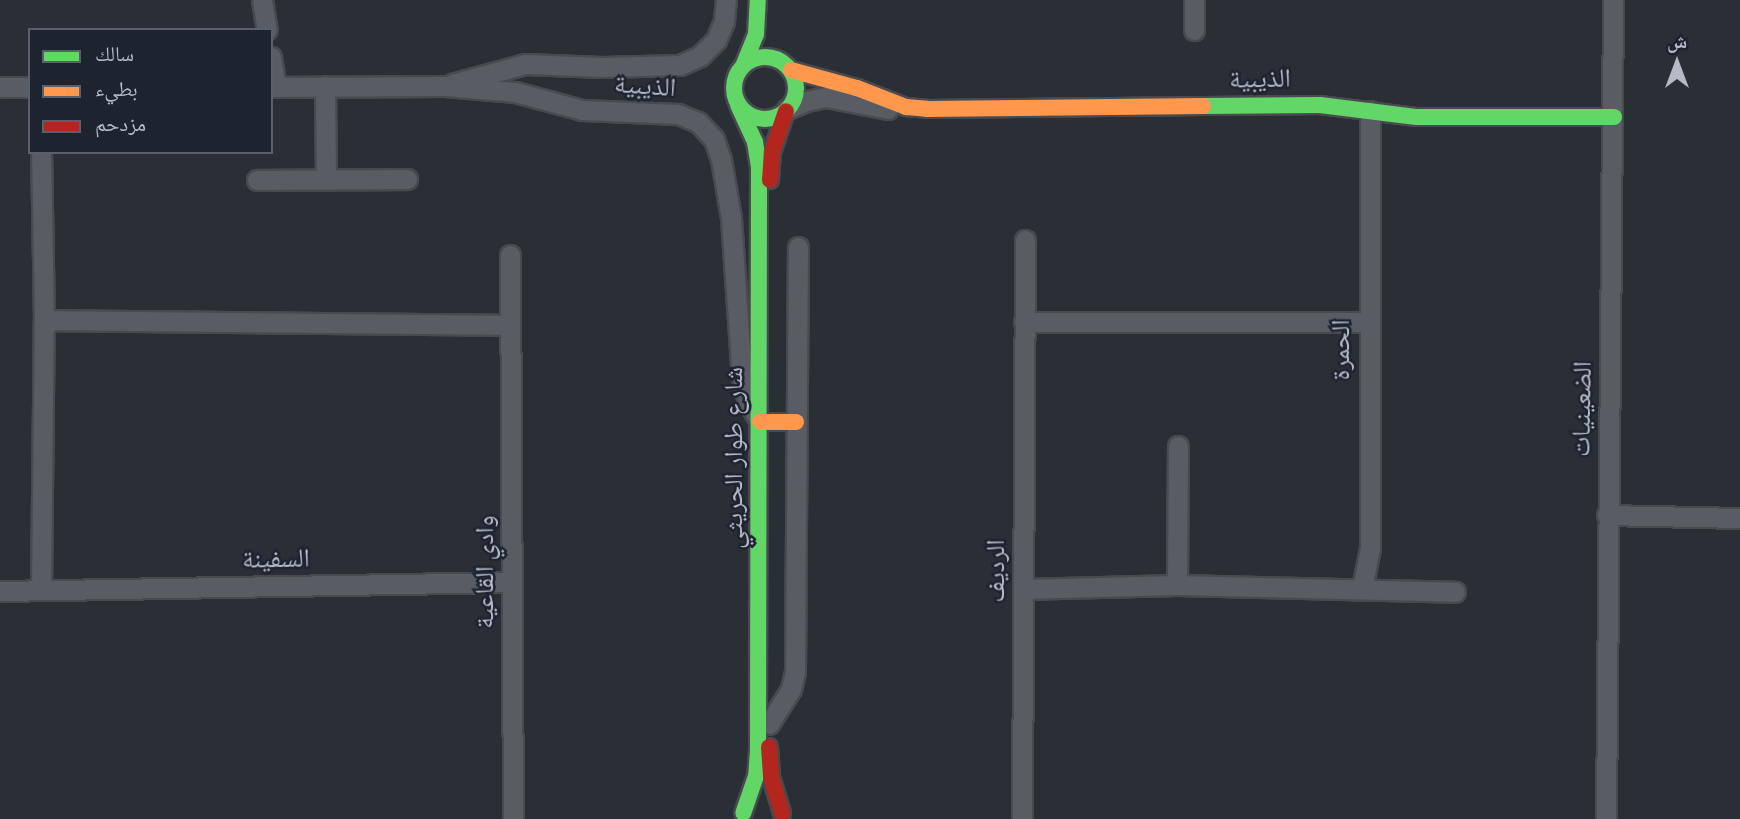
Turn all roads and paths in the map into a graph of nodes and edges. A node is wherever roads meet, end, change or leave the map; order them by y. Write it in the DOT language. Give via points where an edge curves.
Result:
graph roads {
  1 [pos="262,0"];
  2 [pos="726,0"];
  3 [pos="758,0"];
  4 [pos="770,0"];
  5 [pos="1194,0"];
  6 [pos="1613,0"];
  7 [pos="267,28"];
  8 [pos="1194,30"];
  9 [pos="744,65"];
  10 [pos="515,66"];
  11 [pos="788,67"];
  12 [pos="325,86"];
  13 [pos="445,86"];
  14 [pos="0,87"];
  15 [pos="28,87"];
  16 [pos="274,87"];
  17 [pos="515,92"];
  18 [pos="738,105"];
  19 [pos="906,107"];
  20 [pos="787,110"];
  21 [pos="1370,111"];
  22 [pos="1614,117"];
  23 [pos="41,154"];
  24 [pos="326,179"];
  25 [pos="407,179"];
  26 [pos="257,180"];
  27 [pos="1024,240"];
  28 [pos="798,247"];
  29 [pos="510,255"];
  30 [pos="44,320"];
  31 [pos="1024,322"];
  32 [pos="1368,322"];
  33 [pos="510,324"];
  34 [pos="765,422"];
  35 [pos="796,422"];
  36 [pos="1178,446"];
  37 [pos="1607,514"];
  38 [pos="1740,518"];
  39 [pos="512,582"];
  40 [pos="1177,585"];
  41 [pos="1023,589"];
  42 [pos="1362,589"];
  43 [pos="41,590"];
  44 [pos="0,591"];
  45 [pos="1455,592"];
  46 [pos="769,724"];
  47 [pos="740,816"];
  48 [pos="785,816"];
  49 [pos="513,819"];
  50 [pos="1022,819"];
  51 [pos="1606,819"];
  1 -- 7 [label="street"];
  2 -- 10 [label="street, الذيبية" via="716,40 700,56 680,65"];
  3 -- 9 [label="street" via="756,34"];
  4 -- 11 [label="street" via="773,37"];
  5 -- 8 [label="street"];
  6 -- 22 [label="street, الضعينيات"];
  9 -- 11 [label="street" via="768,57"];
  9 -- 18 [label="street" via="734,80"];
  10 -- 13 [label="street, الذيبية"];
  10 -- 17 [label="street" via="511,76"];
  11 -- 19 [label="street, الذيبية"];
  11 -- 20 [label="street" via="795,95"];
  12 -- 13 [label="street, الذيبية"];
  12 -- 16 [label="street, الذيبية"];
  12 -- 24 [label="street"];
  13 -- 17 [label="street, الذيبية"];
  14 -- 15 [label="street"];
  17 -- 34 [label="street, الذيبية" via="582,110 678,114 707,130 718,149 727,188 744,390"];
  18 -- 20 [label="street" via="761,119"];
  18 -- 34 [label="street, شارع طوار الحريثي" via="755,142 759,168"];
  19 -- 20 [label="street, الذيبية" via="882,109 826,97"];
  19 -- 21 [label="street, الذيبية" via="1320,105"];
  20 -- 34 [label="street, شارع طوار الحريثي" via="770,166"];
  21 -- 22 [label="street, الذيبية" via="1417,117"];
  21 -- 32 [label="street, الحمرة"];
  22 -- 37 [label="street, الضعينيات"];
  23 -- 30 [label="street"];
  24 -- 25 [label="street"];
  24 -- 26 [label="street"];
  27 -- 31 [label="street, الرديف"];
  28 -- 35 [label="street"];
  29 -- 33 [label="street, وادي القاعية"];
  30 -- 33 [label="street"];
  30 -- 43 [label="street"];
  31 -- 32 [label="street"];
  31 -- 41 [label="street, الرديف"];
  32 -- 42 [label="street, الحمرة" via="1370,548"];
  33 -- 39 [label="street, وادي القاعية"];
  34 -- 35 [label="street"];
  34 -- 46 [label="street, شارع طوار الحريثي"];
  34 -- 47 [label="street, شارع طوار الحريثي" via="758,750 755,776"];
  35 -- 46 [label="street" via="795,672 791,689"];
  36 -- 40 [label="street"];
  37 -- 38 [label="street"];
  37 -- 51 [label="street, الضعينيات"];
  39 -- 43 [label="street, السفينة"];
  39 -- 49 [label="street, وادي القاعية"];
  40 -- 41 [label="street"];
  40 -- 42 [label="street"];
  41 -- 50 [label="street, الرديف"];
  42 -- 45 [label="street"];
  43 -- 44 [label="street, السفينة"];
  46 -- 48 [label="street, شارع طوار الحريثي" via="771,777"];
  47 -- 48 [label="street" via="763,806"];
}
